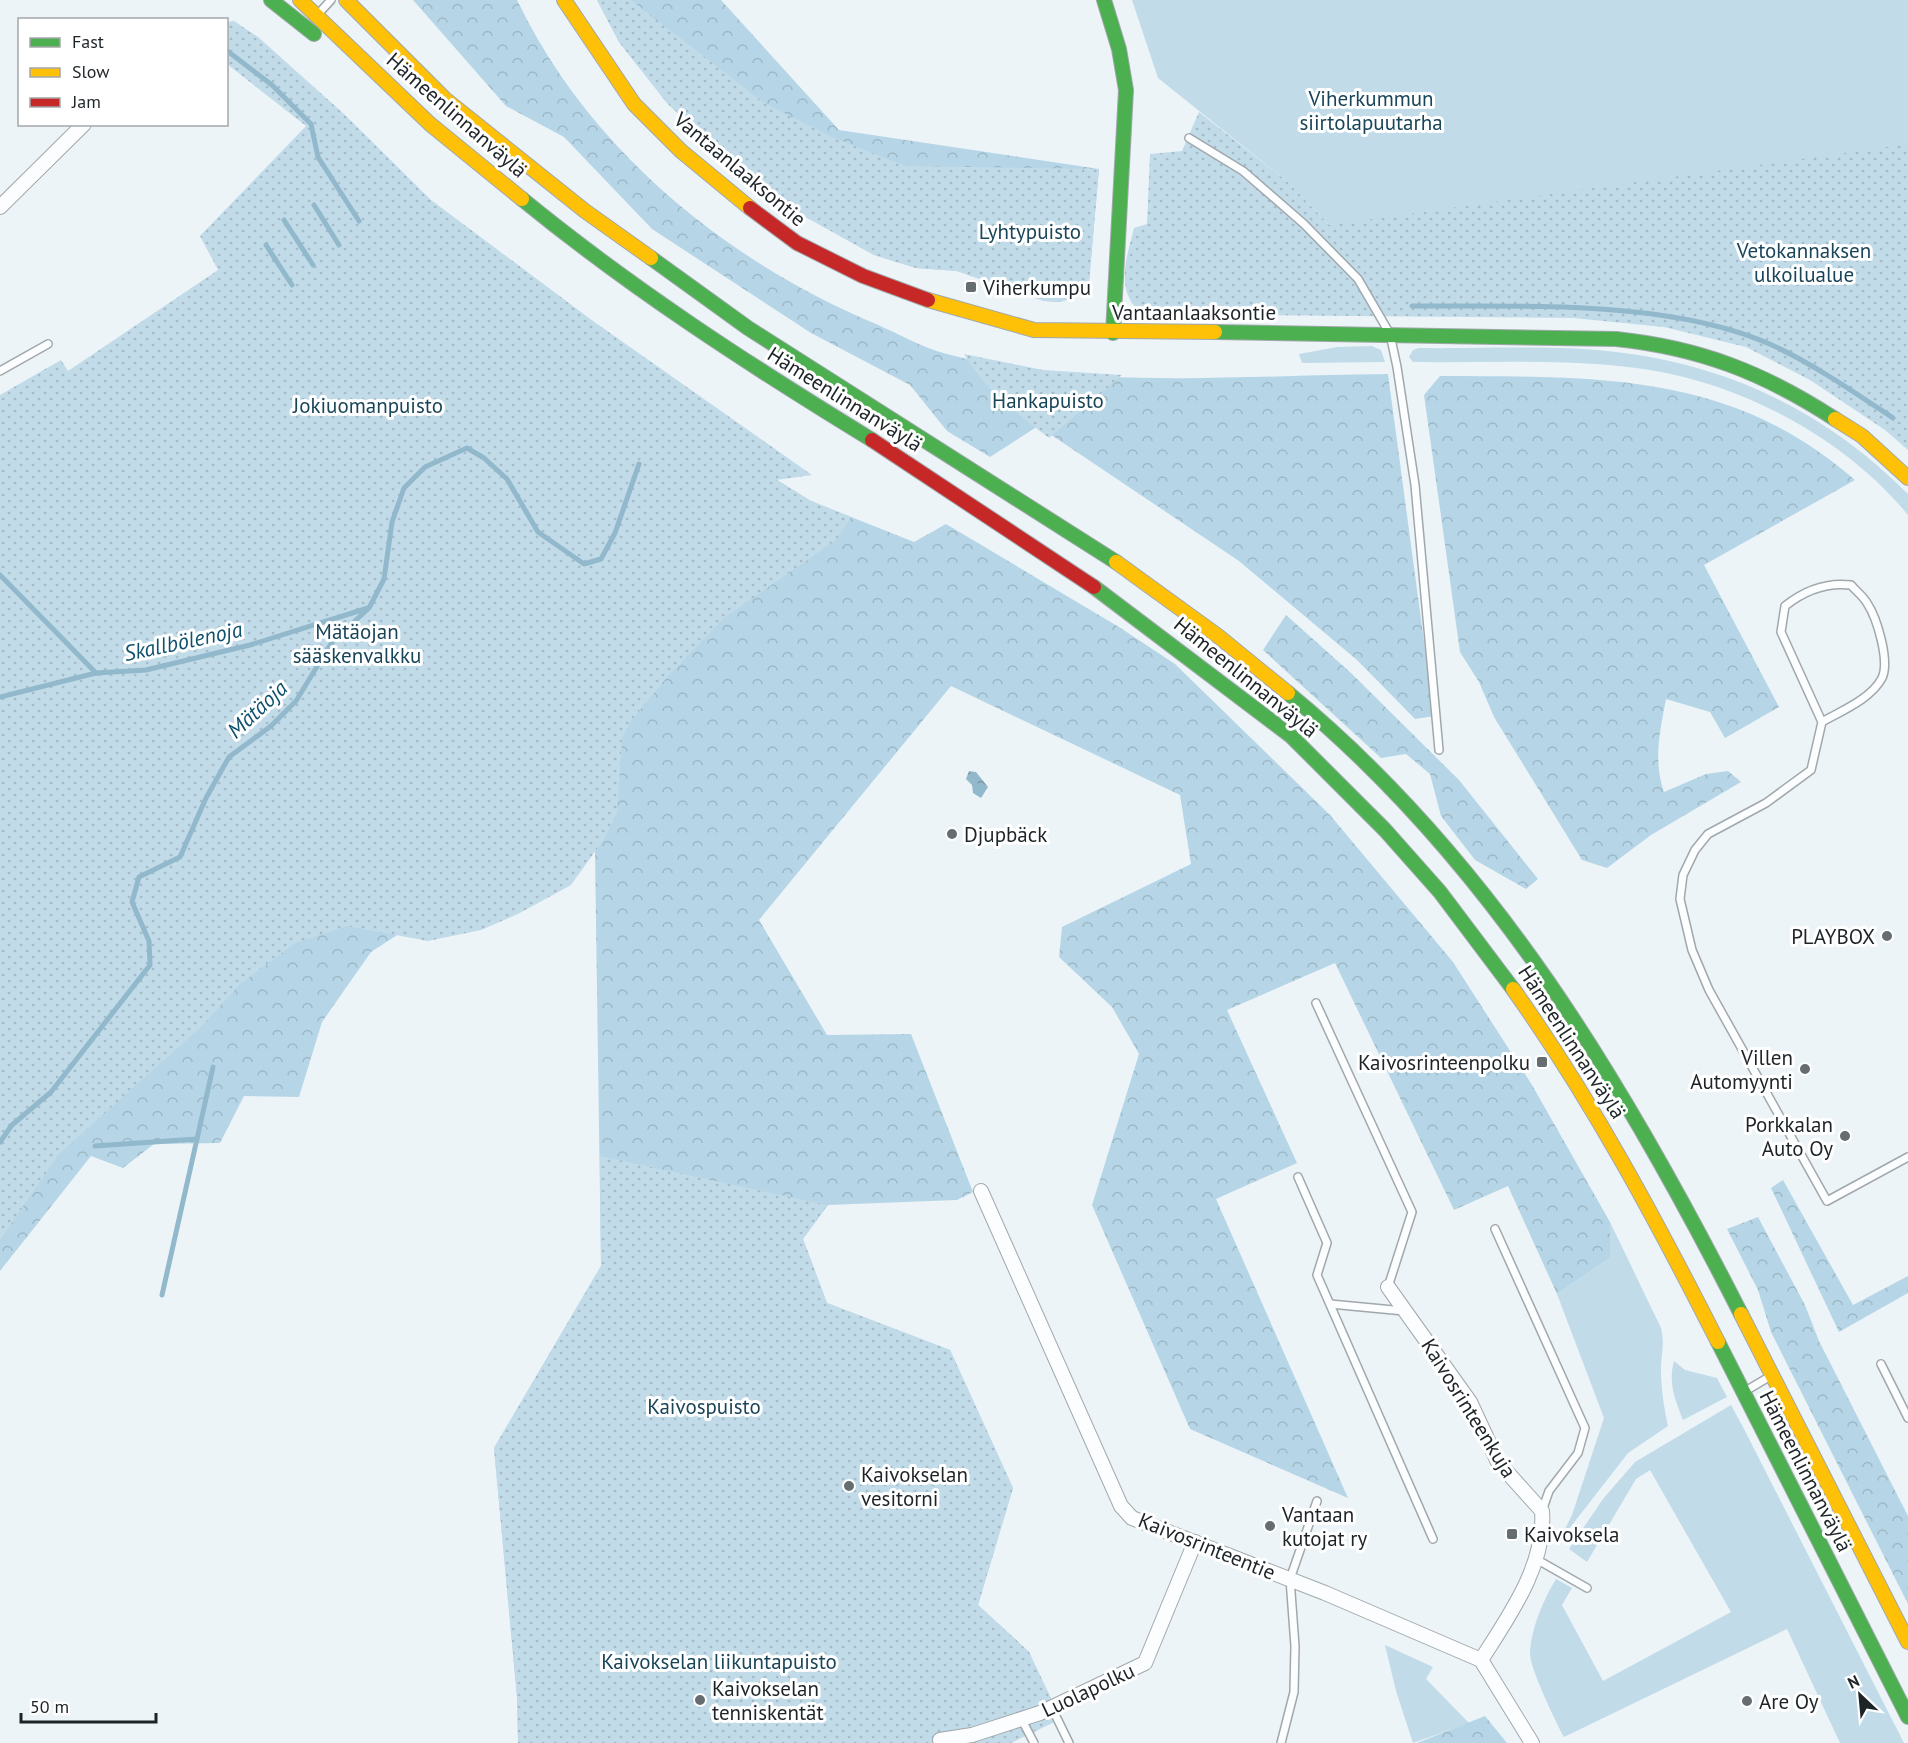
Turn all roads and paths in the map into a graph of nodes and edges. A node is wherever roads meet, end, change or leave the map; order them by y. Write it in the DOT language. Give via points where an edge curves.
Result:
graph roads {
  1 [pos="271,0"];
  2 [pos="300,0"];
  3 [pos="331,0"];
  4 [pos="346,0"];
  5 [pos="564,0"];
  6 [pos="1104,0"];
  7 [pos="316,16"];
  8 [pos="430,124"];
  9 [pos="82,126"];
  10 [pos="1189,138"];
  11 [pos="0,207"];
  12 [pos="1113,333"];
  13 [pos="1390,334"];
  14 [pos="48,344"];
  15 [pos="0,371"];
  16 [pos="1908,478"];
  17 [pos="1822,722"];
  18 [pos="1439,750"];
  19 [pos="1316,1003"];
  20 [pos="1908,1157"];
  21 [pos="1298,1177"];
  22 [pos="981,1191"];
  23 [pos="1495,1229"];
  24 [pos="1388,1287"];
  25 [pos="1330,1304"];
  26 [pos="1406,1311"];
  27 [pos="1881,1364"];
  28 [pos="1772,1375"];
  29 [pos="1742,1392"];
  30 [pos="1908,1418"];
  31 [pos="1317,1501"];
  32 [pos="1542,1511"];
  33 [pos="1433,1539"];
  34 [pos="1195,1542"];
  35 [pos="1536,1559"];
  36 [pos="1290,1579"];
  37 [pos="1587,1588"];
  38 [pos="1908,1641"];
  39 [pos="1481,1660"];
  40 [pos="1052,1708"];
  41 [pos="1908,1717"];
  42 [pos="1022,1720"];
  43 [pos="940,1740"];
  44 [pos="1034,1743"];
  45 [pos="1069,1743"];
  46 [pos="1281,1743"];
  47 [pos="1532,1743"];
  1 -- 8 [label="main road"];
  2 -- 7 [label="main road, Hämeenlinnanväylä"];
  3 -- 7 [label="lane"];
  4 -- 28 [label="main road, Hämeenlinnanväylä" via="445,99 585,211 748,328 1097,548 1218,636 1307,709 1406,804 1519,938 1572,1014 1632,1109"];
  5 -- 12 [label="main road, Vantaanlaaksontie" via="634,104 681,151 797,243 863,276 982,317 1034,330"];
  6 -- 12 [label="main road" via="1126,90"];
  7 -- 8 [label="main road, Hämeenlinnanväylä"];
  8 -- 29 [label="main road, Hämeenlinnanväylä" via="566,235 729,352 904,460 1077,574 1291,735 1440,892 1548,1038 1606,1131"];
  9 -- 11 [label="street"];
  10 -- 13 [label="lane" via="1243,171 1304,224 1358,279"];
  12 -- 13 [label="main road, Vantaanlaaksontie"];
  13 -- 16 [label="main road, Vantaanlaaksontie" via="1616,339 1701,354 1791,390 1862,436"];
  13 -- 18 [label="lane" via="1414,485"];
  14 -- 15 [label="lane"];
  17 -- 17 [label="lane" via="1865,697 1882,678 1886,657 1876,625 1868,604 1851,585 1834,583 1800,594 1785,606 1781,632"];
  17 -- 20 [label="lane" via="1811,770 1766,802 1708,834 1683,875 1680,899 1692,950 1709,990 1827,1201"];
  19 -- 24 [label="lane" via="1412,1212"];
  21 -- 25 [label="lane" via="1327,1243 1317,1275"];
  22 -- 34 [label="street, Kaivosrinteentie" via="1121,1506 1132,1518"];
  23 -- 32 [label="lane" via="1585,1428 1578,1453 1549,1491"];
  24 -- 26 [label="street, Kaivosrinteenkuja"];
  25 -- 26 [label="lane"];
  25 -- 33 [label="lane"];
  26 -- 32 [label="street, Kaivosrinteenkuja" via="1470,1402 1498,1462"];
  27 -- 30 [label="lane"];
  28 -- 29 [label="lane"];
  28 -- 38 [label="main road, Hämeenlinnanväylä"];
  29 -- 41 [label="main road, Hämeenlinnanväylä"];
  31 -- 36 [label="lane"];
  32 -- 35 [label="street"];
  34 -- 36 [label="street, Kaivosrinteentie"];
  34 -- 40 [label="street, Luolapolku" via="1144,1663"];
  35 -- 37 [label="lane"];
  35 -- 39 [label="street" via="1508,1617"];
  36 -- 39 [label="street, Kaivosrinteentie"];
  36 -- 46 [label="lane" via="1294,1692"];
  39 -- 47 [label="street"];
  40 -- 42 [label="street, Luolapolku"];
  40 -- 45 [label="lane"];
  42 -- 43 [label="street, Luolapolku"];
  42 -- 44 [label="lane"];
}
